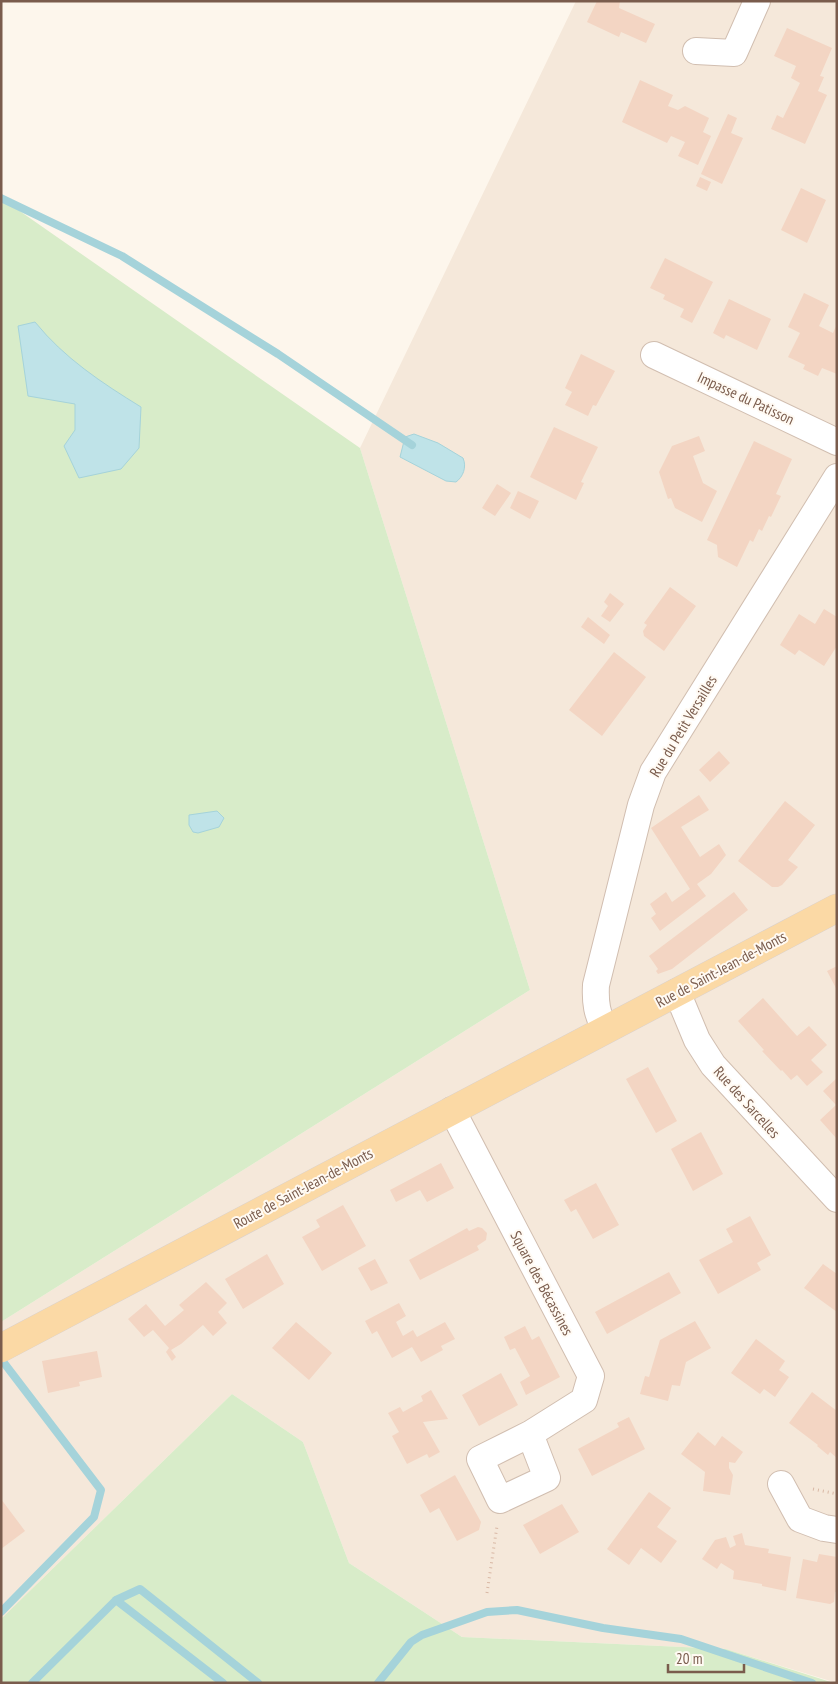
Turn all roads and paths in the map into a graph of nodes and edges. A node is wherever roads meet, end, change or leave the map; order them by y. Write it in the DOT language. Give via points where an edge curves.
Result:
graph roads {
  1 [pos="757,1"];
  2 [pos="696,51"];
  3 [pos="654,355"];
  4 [pos="837,442"];
  5 [pos="837,477"];
  6 [pos="837,908"];
  7 [pos="677,992"];
  8 [pos="604,1030"];
  9 [pos="452,1110"];
  10 [pos="837,1199"];
  11 [pos="8,1344"];
  12 [pos="530,1434"];
  13 [pos="781,1484"];
  14 [pos="500,1500"];
  15 [pos="837,1530"];
  16 [pos="487,1593"];
  1 -- 2 [label="street" via="734,53"];
  3 -- 4 [label="street, Impasse du Patisson"];
  5 -- 8 [label="street, Rue du Petit Versailles" via="654,772 641,805 596,985 595,1002"];
  6 -- 7 [label="main road, Rue de Saint-Jean-de-Monts"];
  7 -- 8 [label="main road, Rue de Saint-Jean-de-Monts"];
  7 -- 10 [label="street, Rue des Sarcelles" via="697,1040 714,1065"];
  8 -- 9 [label="main road, Route de Saint-Jean-de-Monts"];
  9 -- 11 [label="main road, Route de Saint-Jean-de-Monts"];
  9 -- 12 [label="street, Square des Bécassines" via="591,1376 584,1400"];
  12 -- 14 [label="street" via="548,1478"];
  12 -- 14 [label="street, Square des Bécassines" via="480,1459"];
  13 -- 15 [label="street" via="800,1519"];
  14 -- 16 [label="path"];
}
